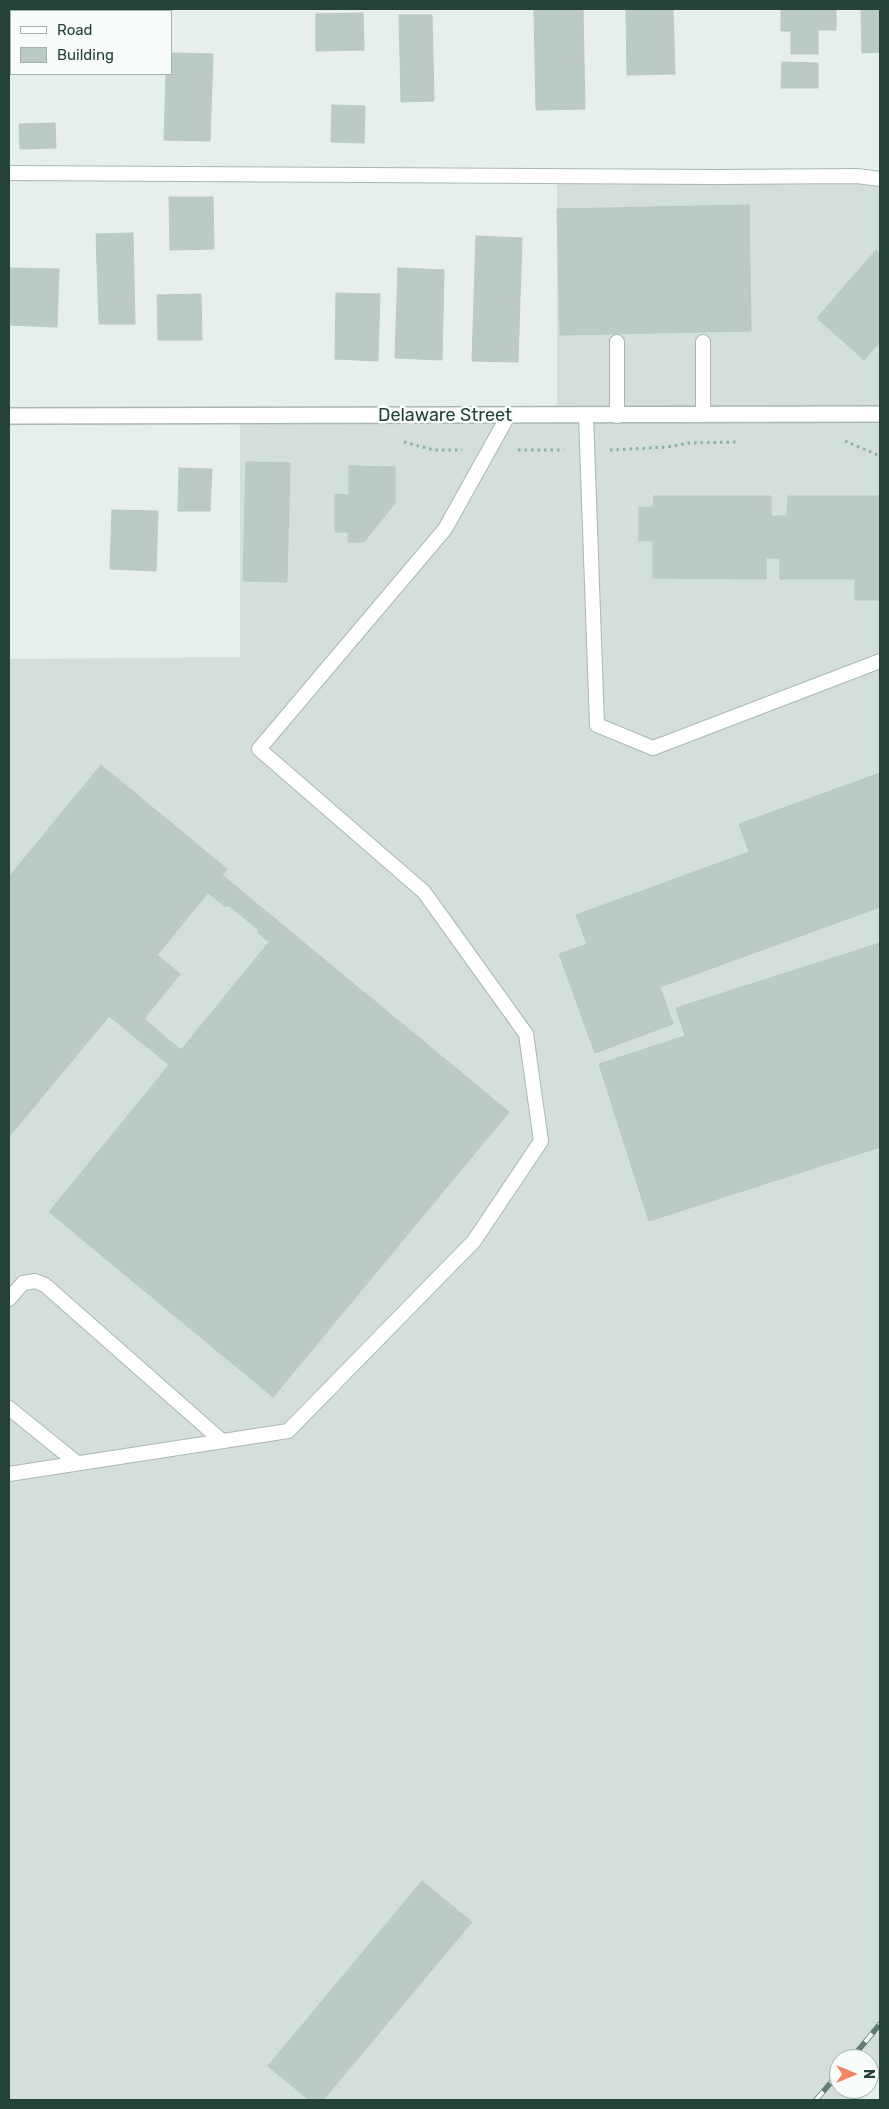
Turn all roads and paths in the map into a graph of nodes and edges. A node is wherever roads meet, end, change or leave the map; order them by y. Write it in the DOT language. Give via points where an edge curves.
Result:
graph roads {
  1 [pos="9,173"];
  2 [pos="880,179"];
  3 [pos="617,342"];
  4 [pos="703,342"];
  5 [pos="880,414"];
  6 [pos="703,415"];
  7 [pos="9,416"];
  8 [pos="508,416"];
  9 [pos="586,416"];
  10 [pos="617,416"];
  11 [pos="844,441"];
  12 [pos="396,442"];
  13 [pos="738,442"];
  14 [pos="488,450"];
  15 [pos="587,450"];
  16 [pos="880,456"];
  17 [pos="880,661"];
  18 [pos="9,1299"];
  19 [pos="9,1408"];
  20 [pos="222,1441"];
  21 [pos="77,1463"];
  22 [pos="9,1474"];
  1 -- 2 [label="lane" via="857,176"];
  3 -- 10 [label="lane"];
  4 -- 6 [label="lane"];
  5 -- 6 [label="street, Delaware Street"];
  6 -- 10 [label="street, Delaware Street"];
  7 -- 8 [label="street, Delaware Street"];
  8 -- 9 [label="street, Delaware Street"];
  8 -- 14 [label="lane"];
  9 -- 10 [label="street, Delaware Street"];
  9 -- 15 [label="lane"];
  11 -- 16 [label="path"];
  12 -- 14 [label="path" via="434,450"];
  13 -- 15 [label="path"];
  14 -- 15 [label="path"];
  14 -- 20 [label="lane" via="445,528 259,749 424,892 526,1034 541,1141 474,1241 288,1431"];
  15 -- 17 [label="lane" via="597,725 653,748"];
  18 -- 20 [label="lane" via="23,1283 35,1281 45,1285"];
  19 -- 21 [label="lane"];
  20 -- 21 [label="lane"];
  21 -- 22 [label="lane"];
}
